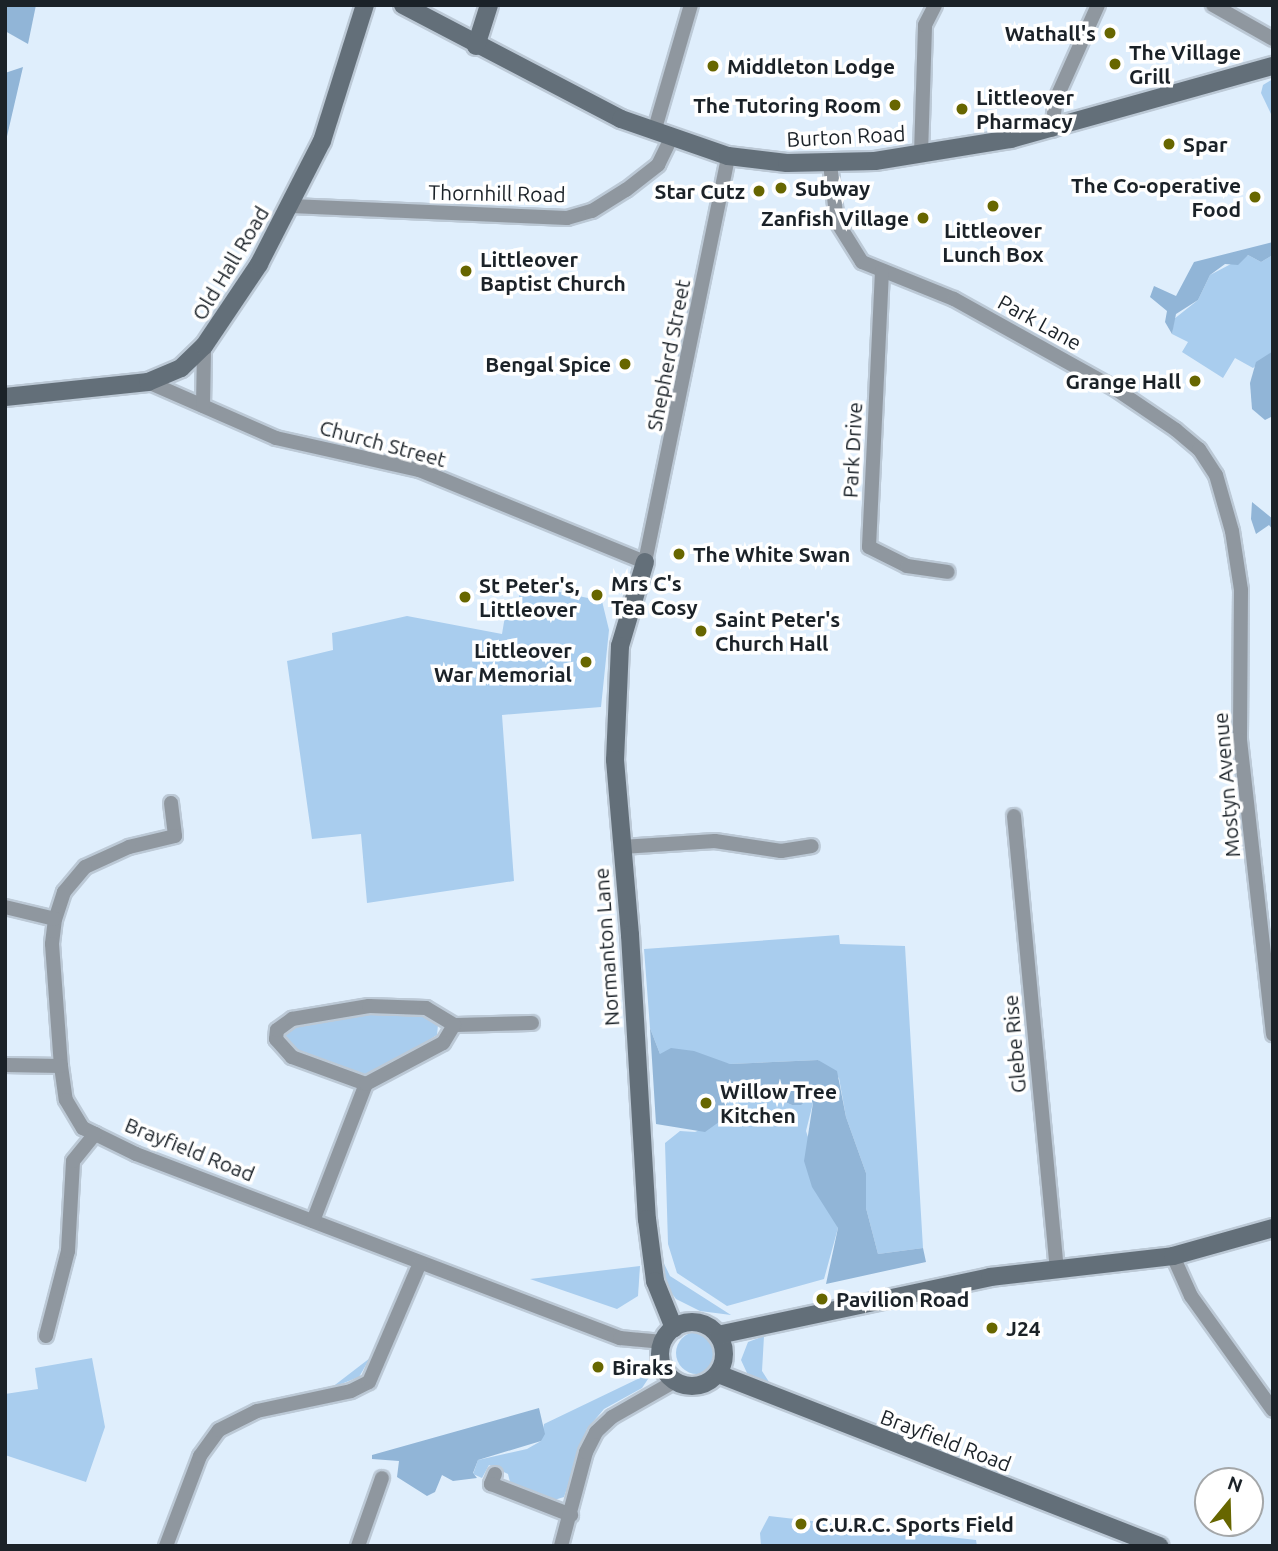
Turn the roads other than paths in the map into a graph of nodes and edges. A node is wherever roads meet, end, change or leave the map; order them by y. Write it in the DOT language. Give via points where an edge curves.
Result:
graph roads {
  1 [pos="365,5"];
  2 [pos="403,5"];
  3 [pos="489,5"];
  4 [pos="691,5"];
  5 [pos="935,5"];
  6 [pos="1098,5"];
  7 [pos="1213,5"];
  8 [pos="1273,39"];
  9 [pos="476,46"];
  10 [pos="1273,66"];
  11 [pos="1052,130"];
  12 [pos="654,132"];
  13 [pos="671,138"];
  14 [pos="921,154"];
  15 [pos="728,156"];
  16 [pos="831,164"];
  17 [pos="291,206"];
  18 [pos="882,271"];
  19 [pos="204,346"];
  20 [pos="148,382"];
  21 [pos="5,397"];
  22 [pos="203,406"];
  23 [pos="1232,531"];
  24 [pos="645,562"];
  25 [pos="948,572"];
  26 [pos="171,803"];
  27 [pos="1014,816"];
  28 [pos="812,846"];
  29 [pos="622,848"];
  30 [pos="5,907"];
  31 [pos="55,919"];
  32 [pos="1270,981"];
  33 [pos="531,1023"];
  34 [pos="454,1025"];
  35 [pos="1273,1034"];
  36 [pos="5,1065"];
  37 [pos="61,1066"];
  38 [pos="366,1084"];
  39 [pos="95,1134"];
  40 [pos="313,1221"];
  41 [pos="1273,1228"];
  42 [pos="1173,1256"];
  43 [pos="420,1263"];
  44 [pos="1056,1268"];
  45 [pos="668,1335"];
  46 [pos="718,1335"];
  47 [pos="46,1336"];
  48 [pos="718,1374"];
  49 [pos="675,1381"];
  50 [pos="1273,1410"];
  51 [pos="495,1474"];
  52 [pos="382,1478"];
  53 [pos="570,1514"];
  54 [pos="1122,1539"];
  55 [pos="166,1546"];
  56 [pos="358,1546"];
  57 [pos="561,1546"];
  58 [pos="1160,1546"];
  1 -- 17 [label="street, Old Hall Road" via="322,141"];
  2 -- 9 [label="street, Burton Road"];
  3 -- 9 [label="street"];
  4 -- 12 [label="street"];
  5 -- 14 [label="street" via="925,25"];
  6 -- 11 [label="street" via="1056,99"];
  7 -- 8 [label="street"];
  9 -- 12 [label="street, Burton Road"];
  10 -- 11 [label="street, Burton Road"];
  11 -- 14 [label="street, Burton Road"];
  12 -- 13 [label="street, Burton Road"];
  13 -- 15 [label="street, Burton Road"];
  13 -- 17 [label="street, Thornhill Road" via="658,165 626,190 592,211 567,218"];
  14 -- 16 [label="street, Burton Road"];
  15 -- 16 [label="street, Burton Road"];
  15 -- 24 [label="street, Shepherd Street"];
  16 -- 18 [label="street, Park Lane" via="835,213 845,239 862,262"];
  17 -- 19 [label="street, Old Hall Road" via="233,308"];
  18 -- 23 [label="street, Park Lane" via="930,287 1005,325 1176,430 1199,449 1216,475"];
  18 -- 25 [label="street, Park Drive" via="869,547 907,566"];
  19 -- 20 [label="street, Old Hall Road" via="181,368"];
  19 -- 22 [label="street"];
  20 -- 21 [label="street, Old Hall Road"];
  20 -- 22 [label="street, Church Street"];
  22 -- 24 [label="street, Church Street" via="276,438 419,470"];
  23 -- 32 [label="street, Mostyn Avenue" via="1241,590 1240,740"];
  24 -- 29 [label="street, Normanton Lane" via="623,631 618,673 615,760"];
  26 -- 31 [label="street, Brayfield Road" via="175,836 129,847 85,867 64,892"];
  27 -- 44 [label="street, Glebe Rise"];
  28 -- 29 [label="street" via="780,851 715,841"];
  29 -- 45 [label="street, Normanton Lane" via="647,1219 654,1281"];
  30 -- 31 [label="street"];
  31 -- 37 [label="street, Brayfield Road" via="52,944"];
  32 -- 35 [label="street, Mostyn Avenue"];
  33 -- 34 [label="street"];
  34 -- 38 [label="street" via="443,1043"];
  34 -- 38 [label="street" via="426,1008 369,1006 292,1019 277,1030 276,1039 292,1056"];
  36 -- 37 [label="street"];
  37 -- 39 [label="street, Brayfield Road" via="72,1112 83,1128"];
  38 -- 40 [label="street"];
  39 -- 40 [label="street, Brayfield Road"];
  39 -- 47 [label="street" via="73,1161 68,1251"];
  40 -- 43 [label="street, Brayfield Road"];
  41 -- 42 [label="street"];
  42 -- 44 [label="street"];
  42 -- 50 [label="street" via="1186,1287"];
  43 -- 45 [label="street, Brayfield Road" via="620,1338"];
  43 -- 55 [label="street" via="369,1381 351,1391 257,1411 219,1430 200,1456"];
  44 -- 46 [label="street" via="919,1289"];
  45 -- 46 [label="street" via="694,1322"];
  45 -- 49 [label="street" via="662,1363"];
  46 -- 48 [label="street" via="724,1356"];
  48 -- 49 [label="street" via="700,1385"];
  48 -- 54 [label="street, Brayfield Road"];
  49 -- 53 [label="street" via="612,1417 596,1432"];
  51 -- 53 [label="street" via="491,1484"];
  52 -- 56 [label="street"];
  53 -- 57 [label="street"];
  54 -- 58 [label="street, Brayfield Road"];
}
